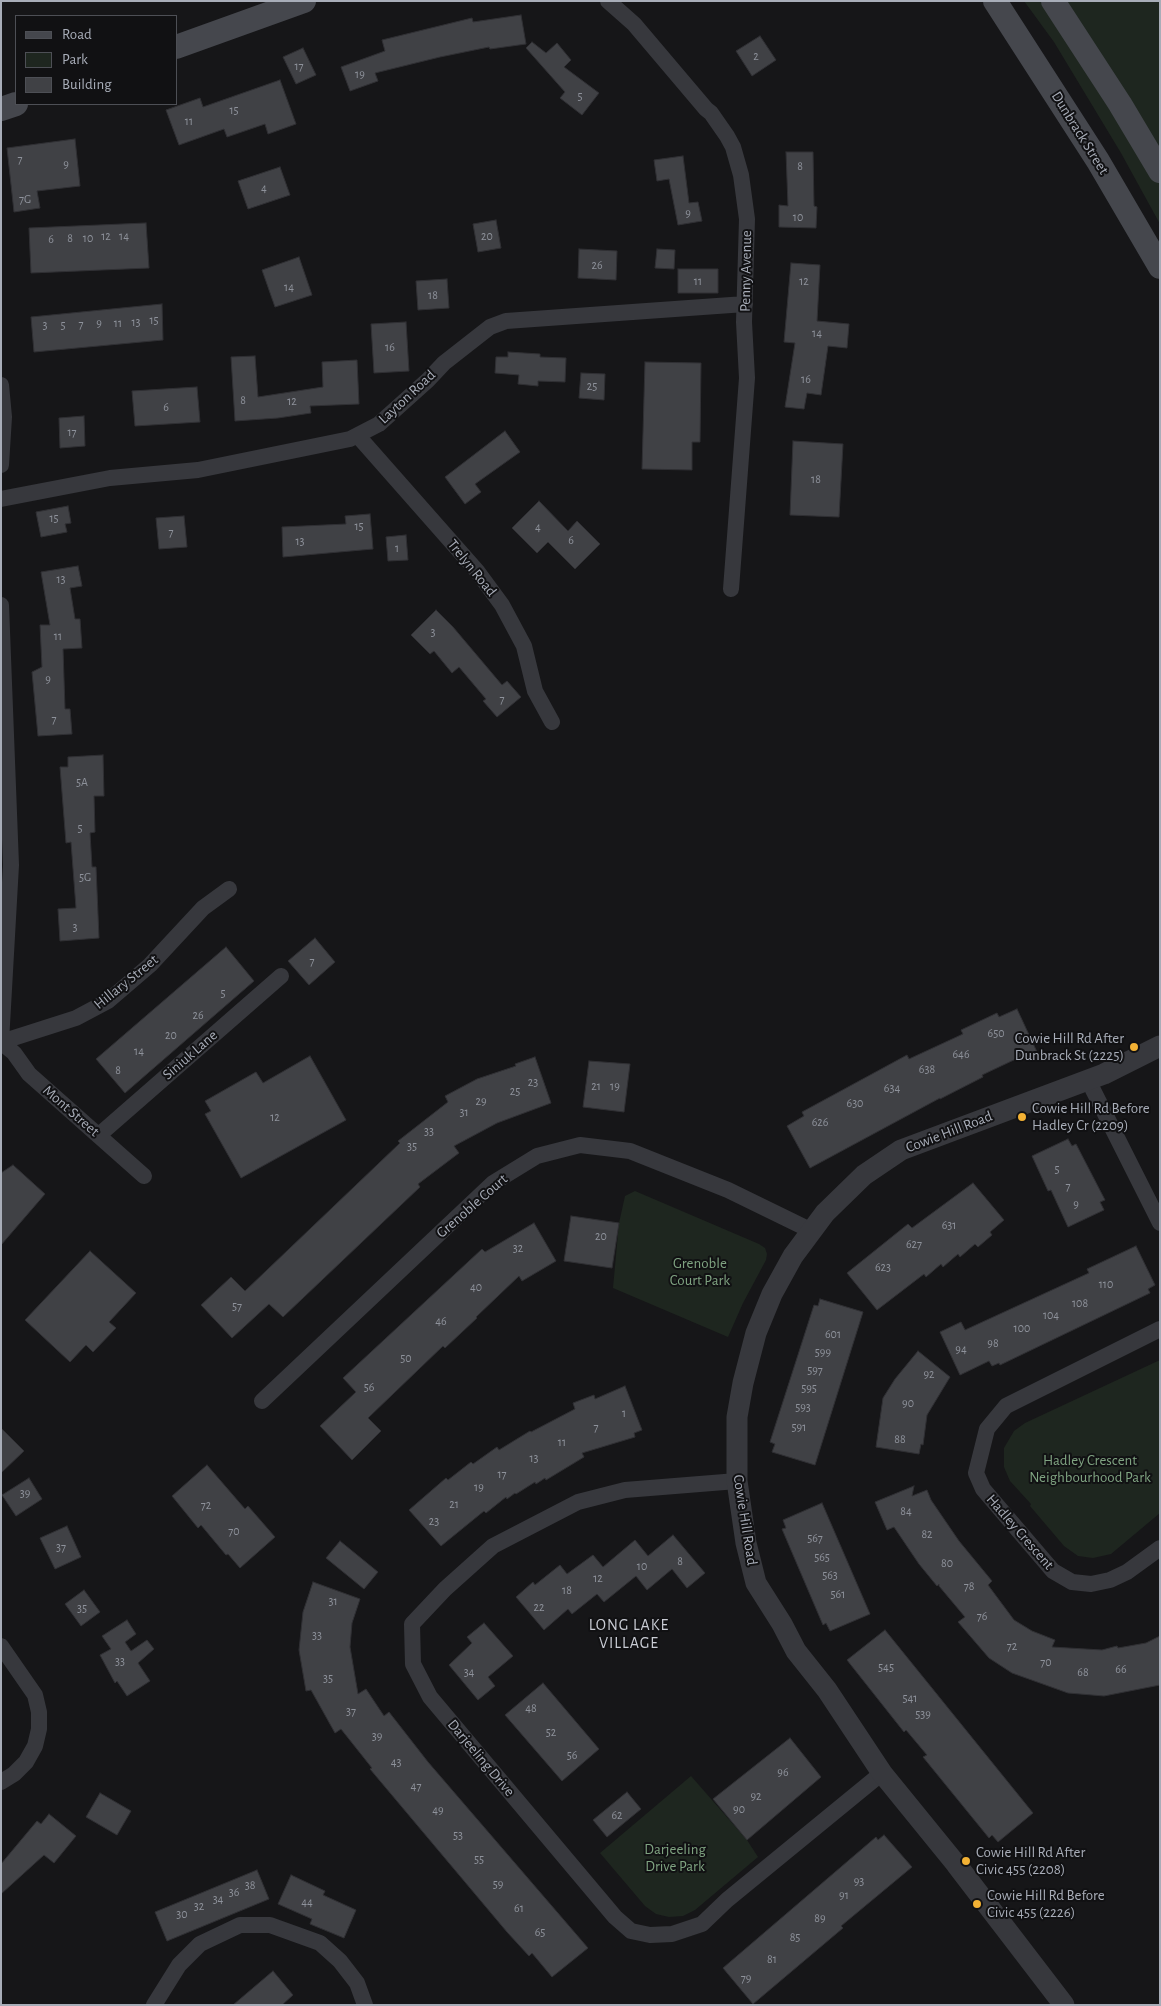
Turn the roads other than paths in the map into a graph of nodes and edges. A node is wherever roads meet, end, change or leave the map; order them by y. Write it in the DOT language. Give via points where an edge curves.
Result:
graph roads {
  1 [pos="304,1"];
  2 [pos="608,1"];
  3 [pos="995,1"];
  4 [pos="1053,1"];
  5 [pos="178,46"];
  6 [pos="15,104"];
  7 [pos="1,109"];
  8 [pos="1160,171"];
  9 [pos="1160,267"];
  10 [pos="745,304"];
  11 [pos="1,385"];
  12 [pos="358,436"];
  13 [pos="1,464"];
  14 [pos="1,499"];
  15 [pos="731,589"];
  16 [pos="1,605"];
  17 [pos="552,722"];
  18 [pos="229,889"];
  19 [pos="282,976"];
  20 [pos="1,1042"];
  21 [pos="1160,1046"];
  22 [pos="1088,1080"];
  23 [pos="99,1135"];
  24 [pos="144,1176"];
  25 [pos="1160,1223"];
  26 [pos="812,1230"];
  27 [pos="1160,1329"];
  28 [pos="262,1401"];
  29 [pos="736,1481"];
  30 [pos="1160,1548"];
  31 [pos="1,1646"];
  32 [pos="877,1776"];
  33 [pos="1,1782"];
  34 [pos="154,2005"];
  35 [pos="365,2005"];
  36 [pos="1064,2005"];
  1 -- 5 [label="main road"];
  2 -- 10 [label="street, Penny Avenue" via="634,24 711,113 732,146 741,175 747,218"];
  3 -- 9 [label="main road, Dunbrack Street" via="1098,161"];
  4 -- 8 [label="main road"];
  6 -- 7 [label="main road"];
  10 -- 12 [label="street, Layton Road" via="506,321 471,340 379,424"];
  10 -- 15 [label="street, Penny Avenue" via="747,378"];
  11 -- 13 [label="street" via="4,417"];
  12 -- 14 [label="street, Layton Road" via="198,470 110,478"];
  12 -- 17 [label="street, Trelyn Road" via="477,571 502,605 524,646 535,691"];
  16 -- 20 [label="street" via="11,865"];
  18 -- 20 [label="street, Hillary Street" via="203,908 150,964 108,1001 76,1018"];
  19 -- 23 [label="street, Siniuk Lane"];
  20 -- 23 [label="street, Mont Street" via="29,1074"];
  21 -- 22 [label="street, Cowie Hill Road"];
  22 -- 25 [label="street"];
  22 -- 26 [label="street, Cowie Hill Road" via="901,1150 864,1175"];
  23 -- 24 [label="street, Mont Street"];
  26 -- 28 [label="street, Grenoble Court" via="728,1190 630,1151 580,1145 537,1156 493,1183"];
  26 -- 29 [label="street, Cowie Hill Road" via="772,1294 756,1333 737,1417"];
  27 -- 30 [label="street, Hadley Crescent" via="1006,1406 987,1429 976,1473 983,1489 1053,1571 1072,1582 1091,1584 1110,1580"];
  29 -- 32 [label="street, Cowie Hill Road" via="756,1583 796,1651 827,1690"];
  29 -- 32 [label="street, Darjeeling Drive" via="625,1490 578,1502 493,1546 412,1624 413,1664 430,1697 615,1917 631,1931 650,1935 672,1934 702,1924"];
  31 -- 33 [label="street" via="35,1695 40,1730 26,1762"];
  32 -- 36 [label="street, Cowie Hill Road" via="956,1864"];
  34 -- 35 [label="street" via="179,1965 200,1944 240,1925 270,1925 320,1943 357,1983"];
}
